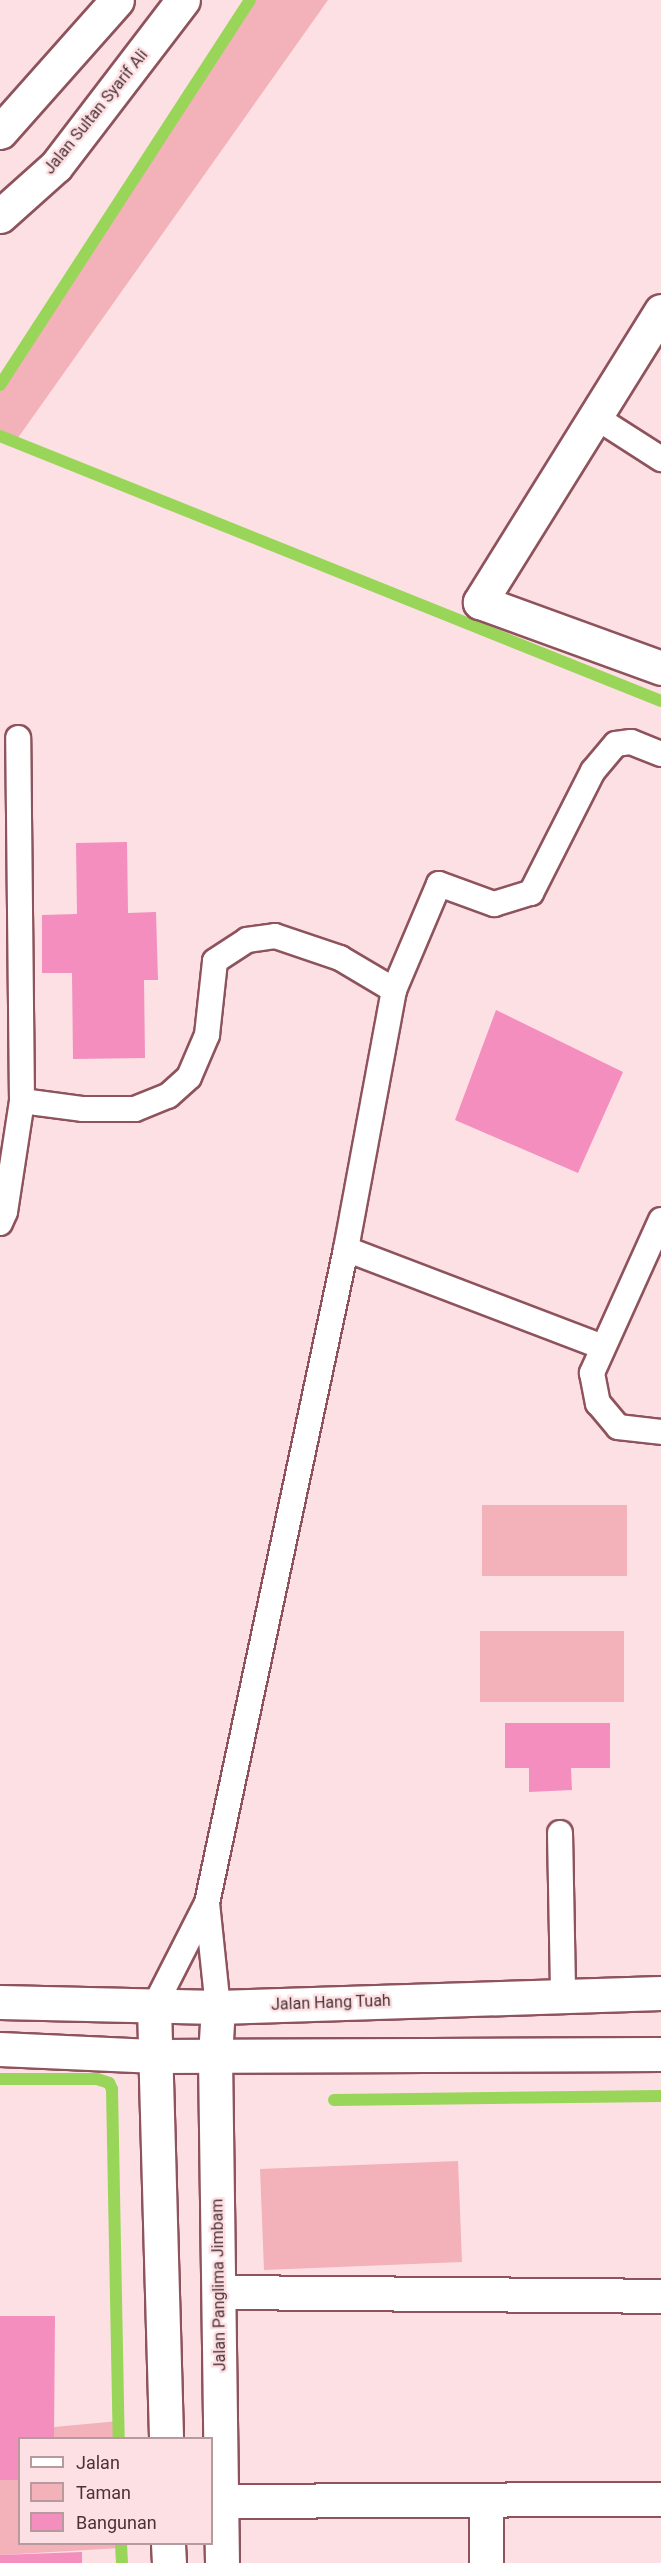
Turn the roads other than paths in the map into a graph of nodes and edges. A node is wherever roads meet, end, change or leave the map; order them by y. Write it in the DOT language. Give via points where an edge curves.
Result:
graph roads {
  1 [pos="117,0"];
  2 [pos="183,0"];
  3 [pos="0,132"];
  4 [pos="0,216"];
  5 [pos="661,311"];
  6 [pos="594,416"];
  7 [pos="661,459"];
  8 [pos="661,668"];
  9 [pos="18,738"];
  10 [pos="661,754"];
  11 [pos="394,990"];
  12 [pos="22,1101"];
  13 [pos="661,1220"];
  14 [pos="0,1223"];
  15 [pos="345,1249"];
  16 [pos="602,1347"];
  17 [pos="661,1432"];
  18 [pos="560,1833"];
  19 [pos="207,1903"];
  20 [pos="562,1993"];
  21 [pos="661,1993"];
  22 [pos="0,2002"];
  23 [pos="154,2007"];
  24 [pos="218,2007"];
  25 [pos="0,2049"];
  26 [pos="661,2054"];
  27 [pos="157,2056"];
  28 [pos="215,2056"];
  29 [pos="220,2292"];
  30 [pos="661,2296"];
  31 [pos="166,2437"];
  32 [pos="661,2499"];
  33 [pos="486,2500"];
  34 [pos="222,2501"];
  35 [pos="168,2545"];
  36 [pos="169,2563"];
  37 [pos="222,2563"];
  38 [pos="486,2563"];
  1 -- 3 [label="street"];
  2 -- 4 [label="street, Jalan Sultan Syarif Ali" via="56,166"];
  5 -- 6 [label="street"];
  6 -- 7 [label="lane"];
  6 -- 8 [label="street" via="480,602"];
  9 -- 12 [label="lane"];
  10 -- 11 [label="lane" via="631,742 616,744 593,771 531,893 494,904 440,884"];
  11 -- 12 [label="lane" via="329,955 275,936 247,940 214,961 207,1035 189,1077 168,1095 135,1110 84,1110"];
  11 -- 15 [label="lane"];
  12 -- 14 [label="lane"];
  13 -- 16 [label="lane"];
  15 -- 16 [label="lane"];
  15 -- 19 [label="lane"];
  16 -- 17 [label="lane" via="592,1373 598,1402 618,1427"];
  18 -- 20 [label="lane"];
  19 -- 23 [label="lane"];
  19 -- 24 [label="lane"];
  20 -- 21 [label="street, Jalan Hang Tuah"];
  20 -- 24 [label="street, Jalan Hang Tuah"];
  22 -- 23 [label="street, Jalan Hang Tuah"];
  23 -- 24 [label="street, Jalan Hang Tuah"];
  23 -- 27 [label="street"];
  24 -- 28 [label="street, Jalan Panglima Jimbam"];
  25 -- 27 [label="street"];
  26 -- 28 [label="street"];
  27 -- 28 [label="street"];
  27 -- 31 [label="street"];
  28 -- 29 [label="street, Jalan Panglima Jimbam"];
  29 -- 30 [label="street"];
  29 -- 34 [label="street, Jalan Panglima Jimbam"];
  32 -- 33 [label="street"];
  33 -- 34 [label="street"];
  33 -- 38 [label="street"];
  34 -- 37 [label="street, Jalan Panglima Jimbam"];
  35 -- 36 [label="street"];
}
